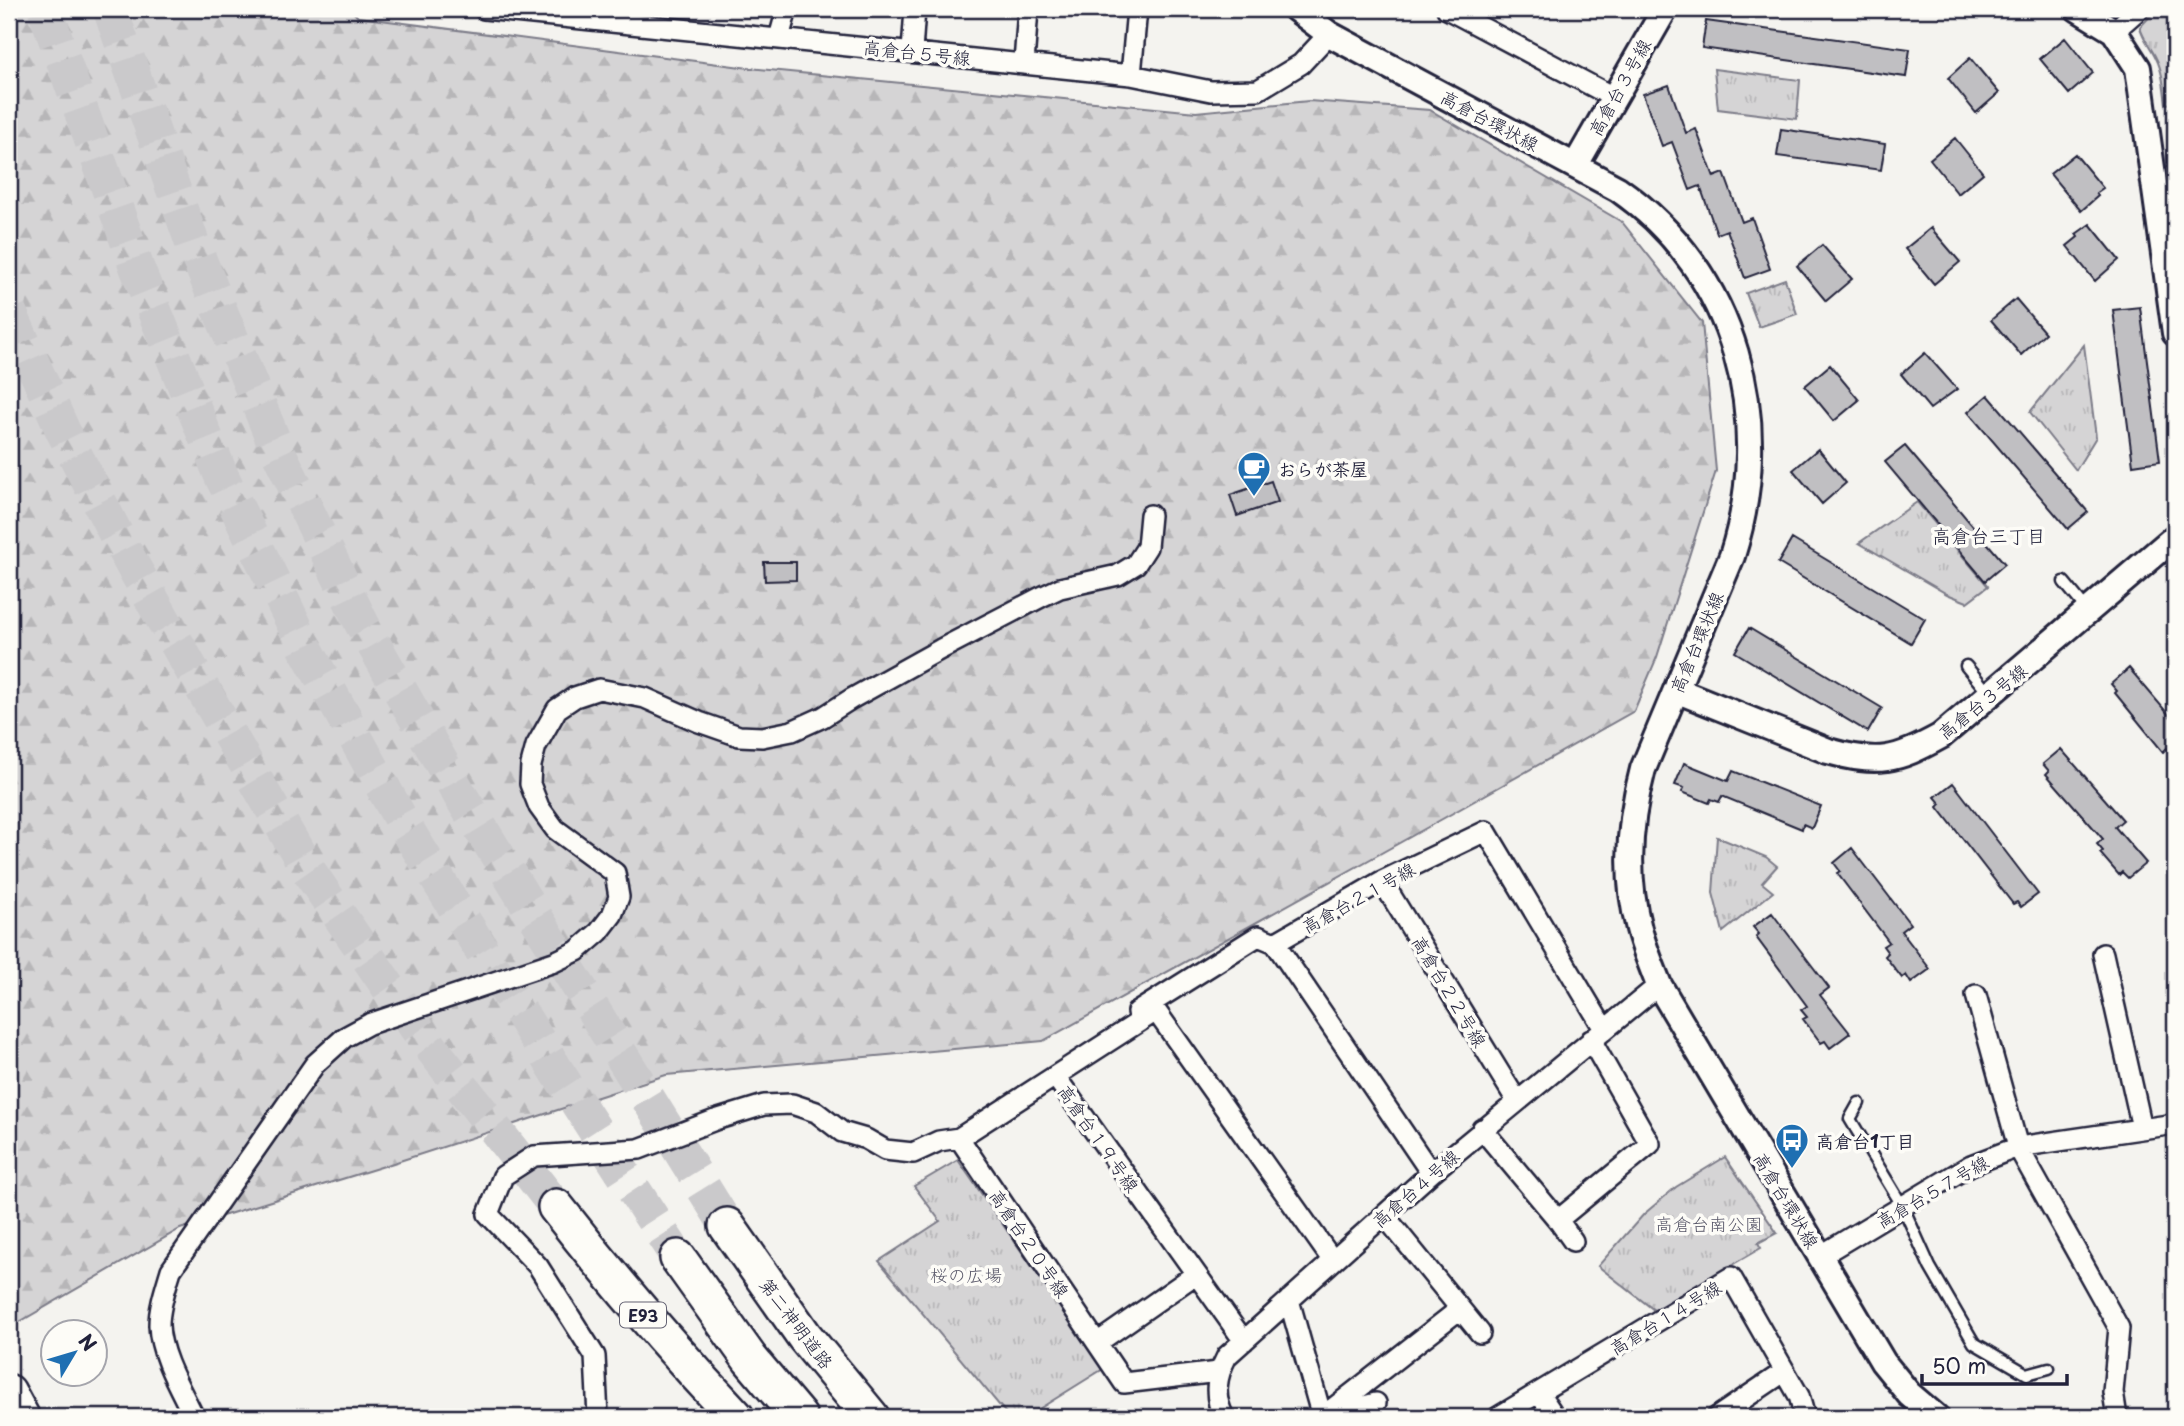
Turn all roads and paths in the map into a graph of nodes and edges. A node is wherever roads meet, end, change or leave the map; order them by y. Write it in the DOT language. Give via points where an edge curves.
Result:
graph roads {
  1 [pos="484,9"];
  2 [pos="787,9"];
  3 [pos="915,9"];
  4 [pos="1028,9"];
  5 [pos="1137,9"];
  6 [pos="1296,9"];
  7 [pos="1447,9"];
  8 [pos="1664,9"];
  9 [pos="2078,9"];
  10 [pos="2139,9"];
  11 [pos="612,15"];
  12 [pos="2114,31"];
  13 [pos="1329,34"];
  14 [pos="779,38"];
  15 [pos="912,51"];
  16 [pos="1024,63"];
  17 [pos="1131,75"];
  18 [pos="1614,97"];
  19 [pos="1575,166"];
  20 [pos="2175,333"];
  21 [pos="1150,515"];
  22 [pos="2175,537"];
  23 [pos="2064,582"];
  24 [pos="2088,611"];
  25 [pos="1966,666"];
  26 [pos="1676,690"];
  27 [pos="1990,695"];
  28 [pos="1382,881"];
  29 [pos="1275,943"];
  30 [pos="2103,954"];
  31 [pos="1659,985"];
  32 [pos="1976,995"];
  33 [pos="1125,1031"];
  34 [pos="1597,1034"];
  35 [pos="1055,1076"];
  36 [pos="1517,1101"];
  37 [pos="1859,1103"];
  38 [pos="2175,1124"];
  39 [pos="2142,1128"];
  40 [pos="1482,1129"];
  41 [pos="959,1138"];
  42 [pos="2018,1147"];
  43 [pos="1431,1173"];
  44 [pos="556,1207"];
  45 [pos="1903,1207"];
  46 [pos="1384,1215"];
  47 [pos="1558,1220"];
  48 [pos="727,1226"];
  49 [pos="1573,1241"];
  50 [pos="1820,1256"];
  51 [pos="678,1258"];
  52 [pos="1333,1261"];
  53 [pos="1196,1274"];
  54 [pos="1289,1300"];
  55 [pos="1460,1309"];
  56 [pos="1480,1334"];
  57 [pos="1244,1341"];
  58 [pos="1097,1343"];
  59 [pos="2049,1368"];
  60 [pos="1785,1371"];
  61 [pos="1219,1372"];
  62 [pos="9,1391"];
  63 [pos="1539,1393"];
  64 [pos="1376,1403"];
  65 [pos="23,1417"];
  66 [pos="194,1417"];
  67 [pos="598,1417"];
  68 [pos="736,1417"];
  69 [pos="799,1417"];
  70 [pos="871,1417"];
  71 [pos="1224,1417"];
  72 [pos="1322,1417"];
  73 [pos="1498,1417"];
  74 [pos="1555,1417"];
  75 [pos="1717,1417"];
  76 [pos="1805,1417"];
  77 [pos="1937,1417"];
  78 [pos="2117,1417"];
  1 -- 11 [label="street, 高倉台５号線"];
  2 -- 14 [label="street"];
  3 -- 15 [label="street"];
  4 -- 16 [label="street"];
  5 -- 17 [label="street"];
  6 -- 13 [label="street, 高倉台環状線"];
  7 -- 18 [label="street"];
  8 -- 18 [label="street, 高倉台３号線"];
  9 -- 12 [label="street"];
  10 -- 12 [label="street"];
  11 -- 14 [label="street, 高倉台５号線"];
  12 -- 20 [label="street" via="2138,68"];
  13 -- 17 [label="street, 高倉台５号線" via="1301,64 1258,89 1211,91"];
  13 -- 19 [label="street, 高倉台環状線"];
  14 -- 15 [label="street, 高倉台５号線"];
  15 -- 16 [label="street, 高倉台５号線"];
  16 -- 17 [label="street, 高倉台５号線"];
  18 -- 19 [label="street, 高倉台３号線"];
  19 -- 26 [label="street, 高倉台環状線" via="1635,201 1689,257 1712,292 1742,371 1750,450 1739,535"];
  21 -- 66 [label="street" via="1147,547 1136,564 1118,575 1041,597 792,731 739,736 645,698 599,689 557,709 536,746 530,783 555,829 615,873 620,897 612,915 577,951 369,1024 345,1037 315,1063 171,1270 159,1325 168,1362"];
  22 -- 24 [label="street, 高倉台３号線"];
  23 -- 24 [label="lane"];
  24 -- 27 [label="street, 高倉台３号線"];
  25 -- 27 [label="lane"];
  26 -- 27 [label="street, 高倉台３号線" via="1828,751 1884,760 1911,753 1941,736"];
  26 -- 31 [label="street, 高倉台環状線" via="1643,769 1631,833 1637,920"];
  28 -- 29 [label="street, 高倉台２１号線"];
  28 -- 34 [label="street, 高倉台２１号線" via="1486,831"];
  28 -- 36 [label="street, 高倉台２２号線"];
  29 -- 33 [label="street" via="1258,936 1118,1024"];
  29 -- 43 [label="street"];
  30 -- 39 [label="street"];
  31 -- 34 [label="street, 高倉台４号線"];
  31 -- 50 [label="street, 高倉台環状線"];
  32 -- 42 [label="street"];
  33 -- 35 [label="street, 高倉台１９号線"];
  33 -- 52 [label="street, 高倉台１９号線" via="1156,1011"];
  34 -- 36 [label="street, 高倉台４号線"];
  34 -- 47 [label="street" via="1650,1144"];
  35 -- 41 [label="street"];
  35 -- 53 [label="street, 高倉台１９号線"];
  36 -- 40 [label="street, 高倉台４号線"];
  37 -- 45 [label="lane" via="1850,1119"];
  38 -- 39 [label="street, 高倉台５７号線"];
  39 -- 42 [label="street, 高倉台５７号線"];
  40 -- 43 [label="street, 高倉台４号線"];
  40 -- 47 [label="street"];
  41 -- 58 [label="street, 高倉台２０号線"];
  41 -- 67 [label="street" via="913,1153 885,1150 842,1132 816,1112 792,1104 764,1105 639,1149 534,1156 503,1176 488,1214 538,1266 595,1356"];
  42 -- 45 [label="street, 高倉台５７号線" via="1971,1165"];
  42 -- 78 [label="street" via="2119,1328 2113,1392"];
  43 -- 46 [label="street, 高倉台４号線"];
  44 -- 68 [label="highway, E93"];
  45 -- 50 [label="street, 高倉台５７号線"];
  45 -- 59 [label="lane" via="1930,1267 1974,1343 2027,1374"];
  46 -- 52 [label="street, 高倉台４号線"];
  46 -- 55 [label="street"];
  47 -- 49 [label="street"];
  48 -- 70 [label="highway, 第二神明道路" via="805,1337"];
  50 -- 77 [label="street, 高倉台環状線" via="1883,1362 1909,1394"];
  51 -- 69 [label="highway" via="750,1359"];
  52 -- 54 [label="street, 高倉台４号線"];
  53 -- 57 [label="street, 高倉台１９号線"];
  53 -- 58 [label="street"];
  54 -- 57 [label="street, 高倉台４号線"];
  54 -- 72 [label="street"];
  55 -- 56 [label="street"];
  55 -- 72 [label="street"];
  57 -- 61 [label="street, 高倉台４号線" via="1227,1356"];
  58 -- 61 [label="street, 高倉台２０号線" via="1124,1383"];
  60 -- 63 [label="street, 高倉台１４号線" via="1731,1277"];
  60 -- 75 [label="street"];
  60 -- 76 [label="street, 高倉台１４号線"];
  61 -- 71 [label="street" via="1217,1404"];
  62 -- 65 [label="main road"];
  63 -- 73 [label="street, 高倉台１４号線"];
  63 -- 74 [label="street"];
  64 -- 72 [label="street"];
}
